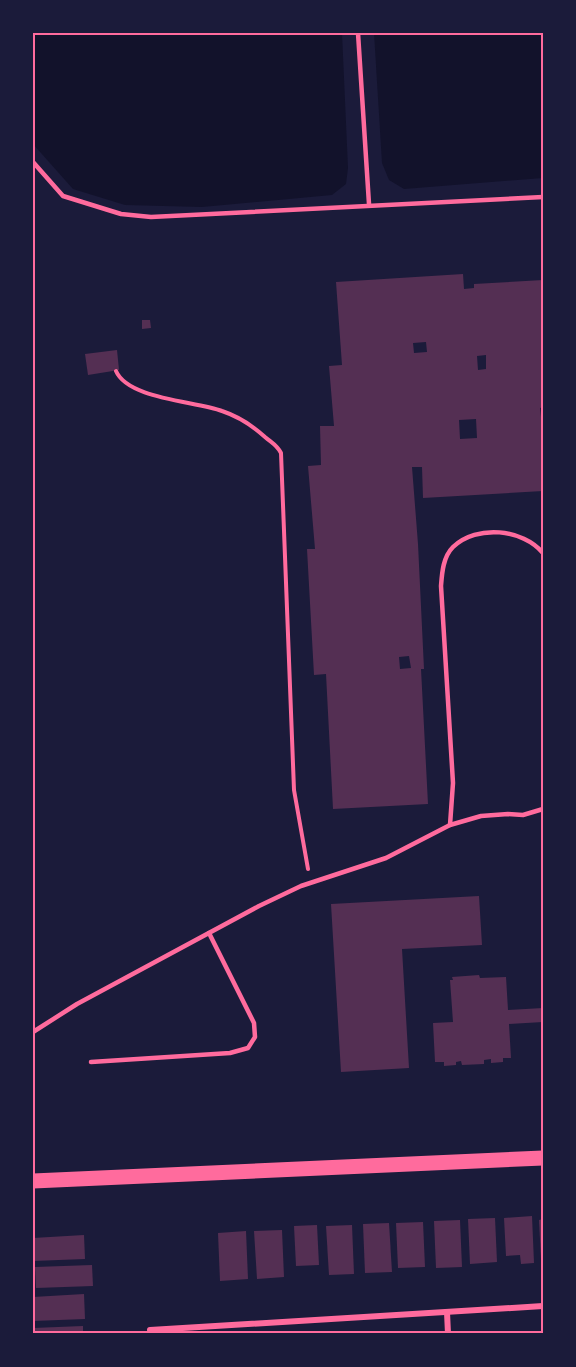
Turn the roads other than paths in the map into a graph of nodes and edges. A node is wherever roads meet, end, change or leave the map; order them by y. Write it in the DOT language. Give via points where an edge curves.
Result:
graph roads {
  1 [pos="358,33"];
  2 [pos="33,162"];
  3 [pos="543,196"];
  4 [pos="369,204"];
  5 [pos="543,553"];
  6 [pos="543,809"];
  7 [pos="450,825"];
  8 [pos="209,933"];
  9 [pos="33,1032"];
  10 [pos="91,1062"];
  11 [pos="543,1158"];
  12 [pos="33,1181"];
  13 [pos="543,1306"];
  14 [pos="447,1312"];
  15 [pos="150,1330"];
  16 [pos="448,1334"];
  1 -- 4 [label="lane"];
  2 -- 4 [label="lane" via="63,196 121,214 151,217"];
  3 -- 4 [label="lane"];
  5 -- 7 [label="lane" via="525,538 494,532 467,537 453,547 445,560 441,586 453,783"];
  6 -- 7 [label="lane" via="523,816 481,816"];
  7 -- 8 [label="lane" via="386,858 311,882"];
  8 -- 9 [label="lane" via="76,1004"];
  8 -- 10 [label="lane" via="254,1023 255,1037 248,1048 230,1053"];
  11 -- 12 [label="main road"];
  13 -- 14 [label="street"];
  14 -- 15 [label="street"];
  14 -- 16 [label="street"];
}
